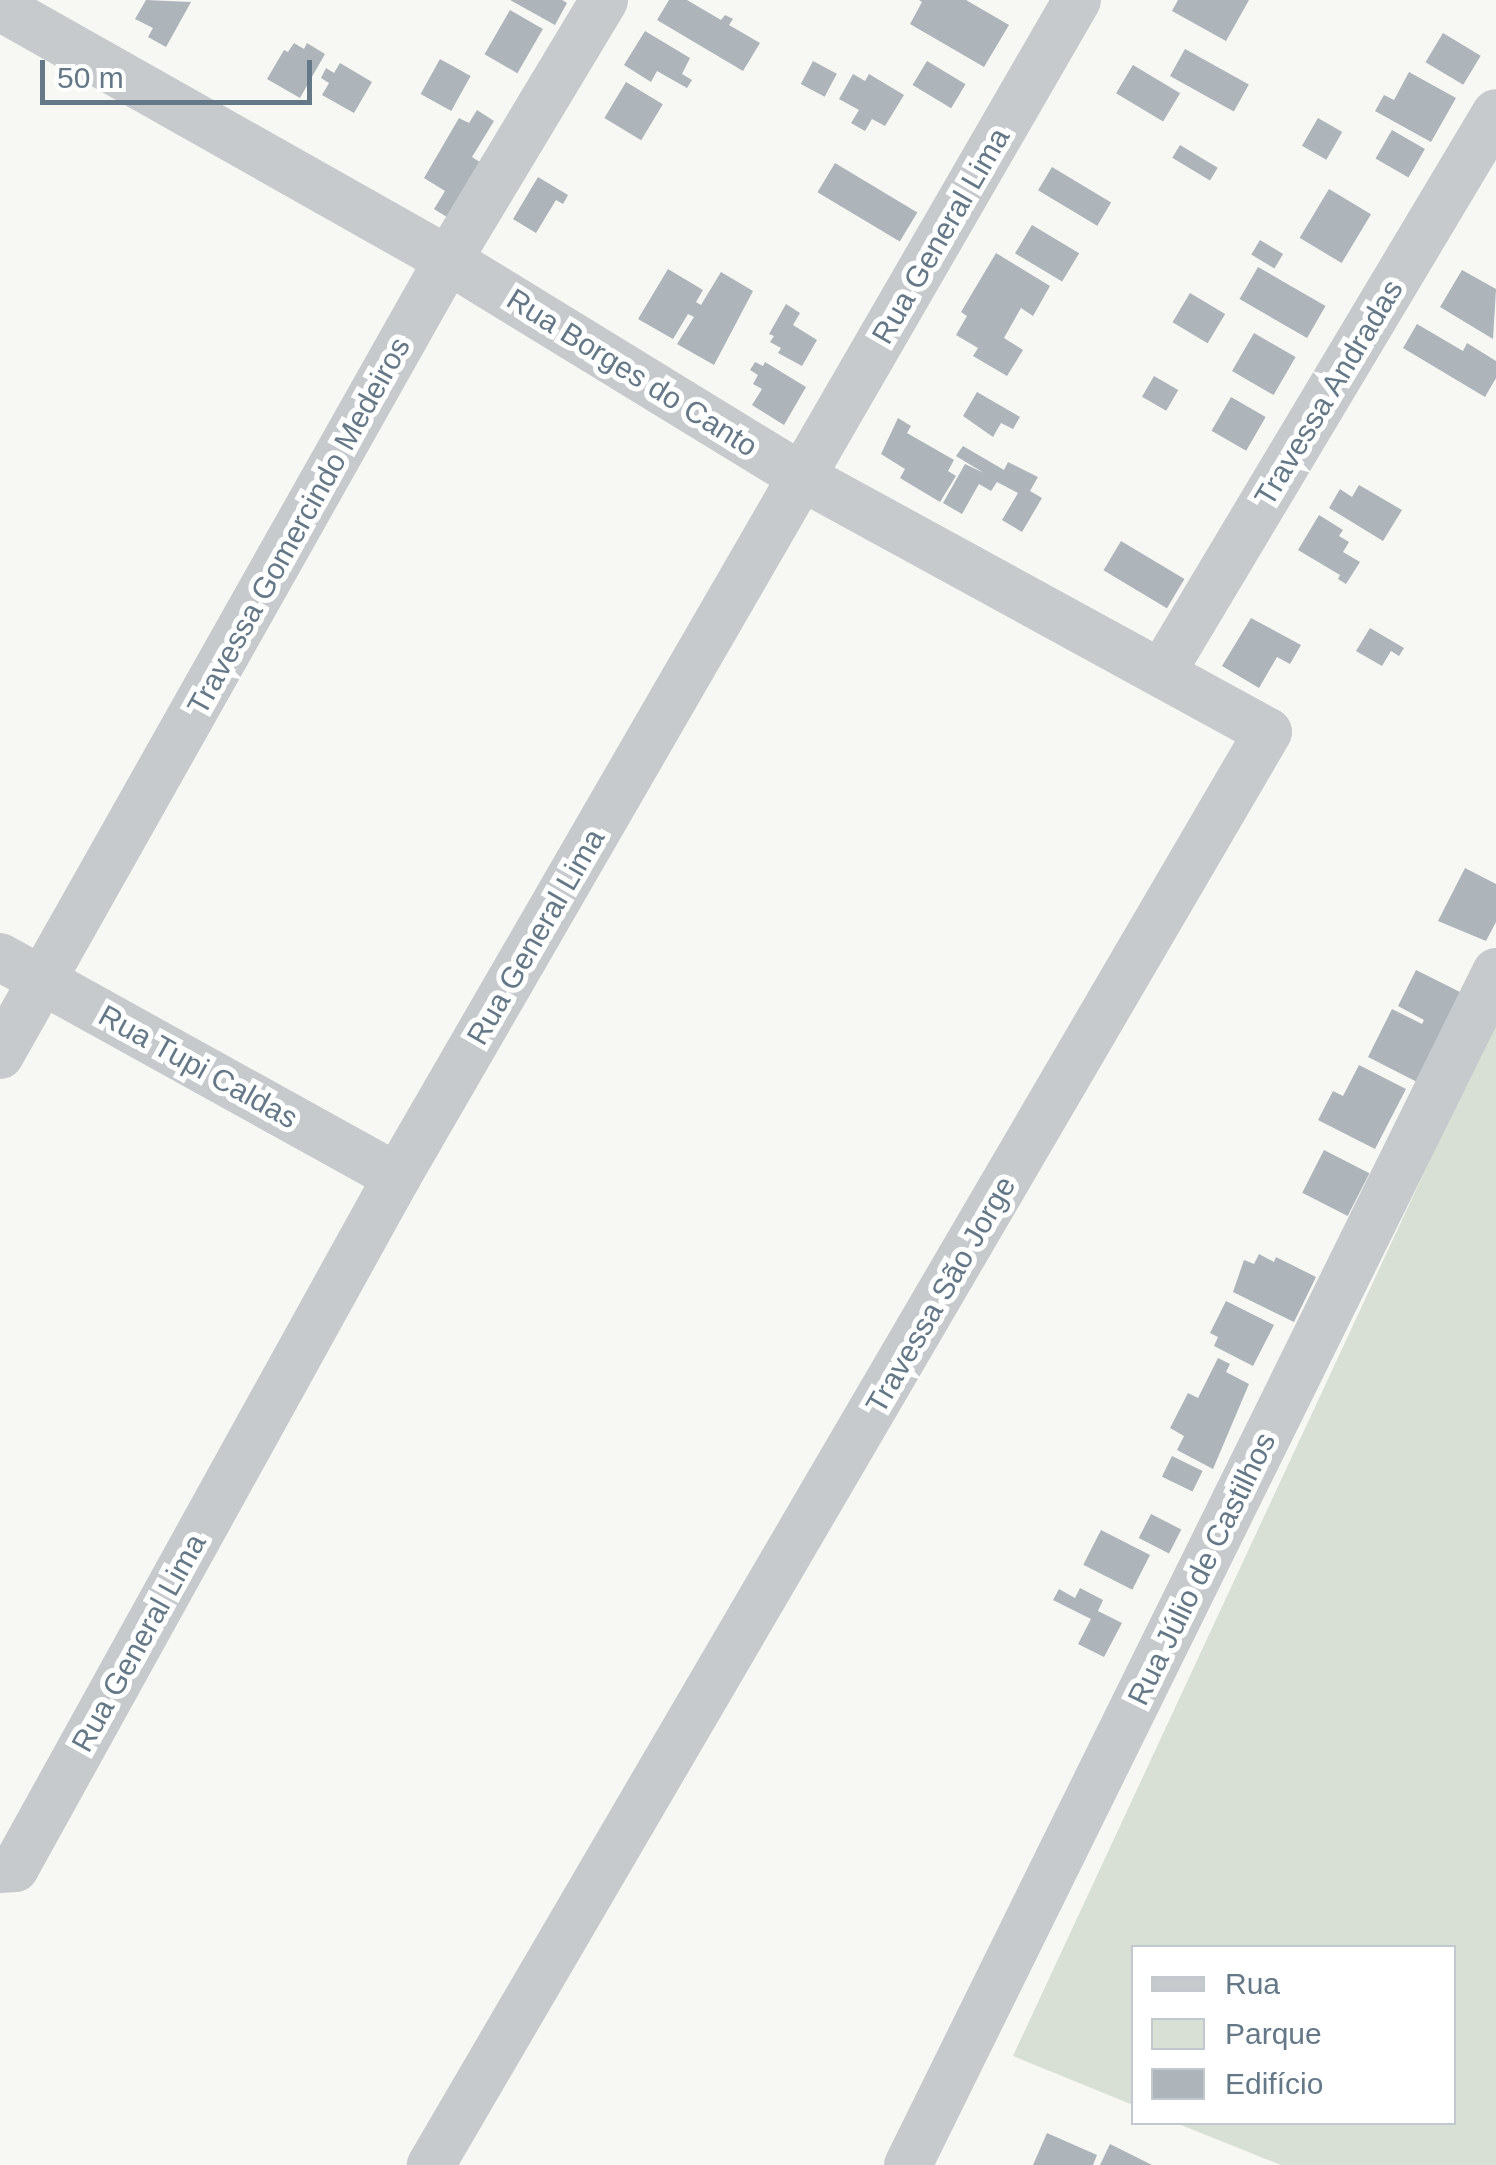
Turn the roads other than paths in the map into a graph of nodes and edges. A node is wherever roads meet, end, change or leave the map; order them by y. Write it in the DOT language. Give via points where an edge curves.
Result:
graph roads {
  1 [pos="604,0"];
  2 [pos="1077,0"];
  3 [pos="0,7"];
  4 [pos="1496,113"];
  5 [pos="448,260"];
  6 [pos="802,477"];
  7 [pos="1162,672"];
  8 [pos="1268,732"];
  9 [pos="0,957"];
  10 [pos="1496,972"];
  11 [pos="44,983"];
  12 [pos="0,1055"];
  13 [pos="397,1176"];
  14 [pos="0,1869"];
  15 [pos="431,2165"];
  16 [pos="908,2165"];
  1 -- 5 [label="street, Travessa Gomercindo Medeiros"];
  2 -- 6 [label="street, Rua General Lima"];
  3 -- 5 [label="street, Rua Borges do Canto"];
  4 -- 7 [label="street, Travessa Andradas"];
  5 -- 6 [label="street, Rua Borges do Canto"];
  5 -- 11 [label="street, Travessa Gomercindo Medeiros"];
  6 -- 7 [label="street, Rua Borges do Canto"];
  6 -- 13 [label="street, Rua General Lima"];
  7 -- 8 [label="street, Rua Borges do Canto"];
  8 -- 15 [label="street, Travessa São Jorge"];
  9 -- 11 [label="street, Rua Tupi Caldas"];
  10 -- 16 [label="street, Rua Júlio de Castilhos"];
  11 -- 12 [label="street, Travessa Gomercindo Medeiros"];
  11 -- 13 [label="street, Rua Tupi Caldas"];
  13 -- 14 [label="street, Rua General Lima" via="15,1868"];
}
